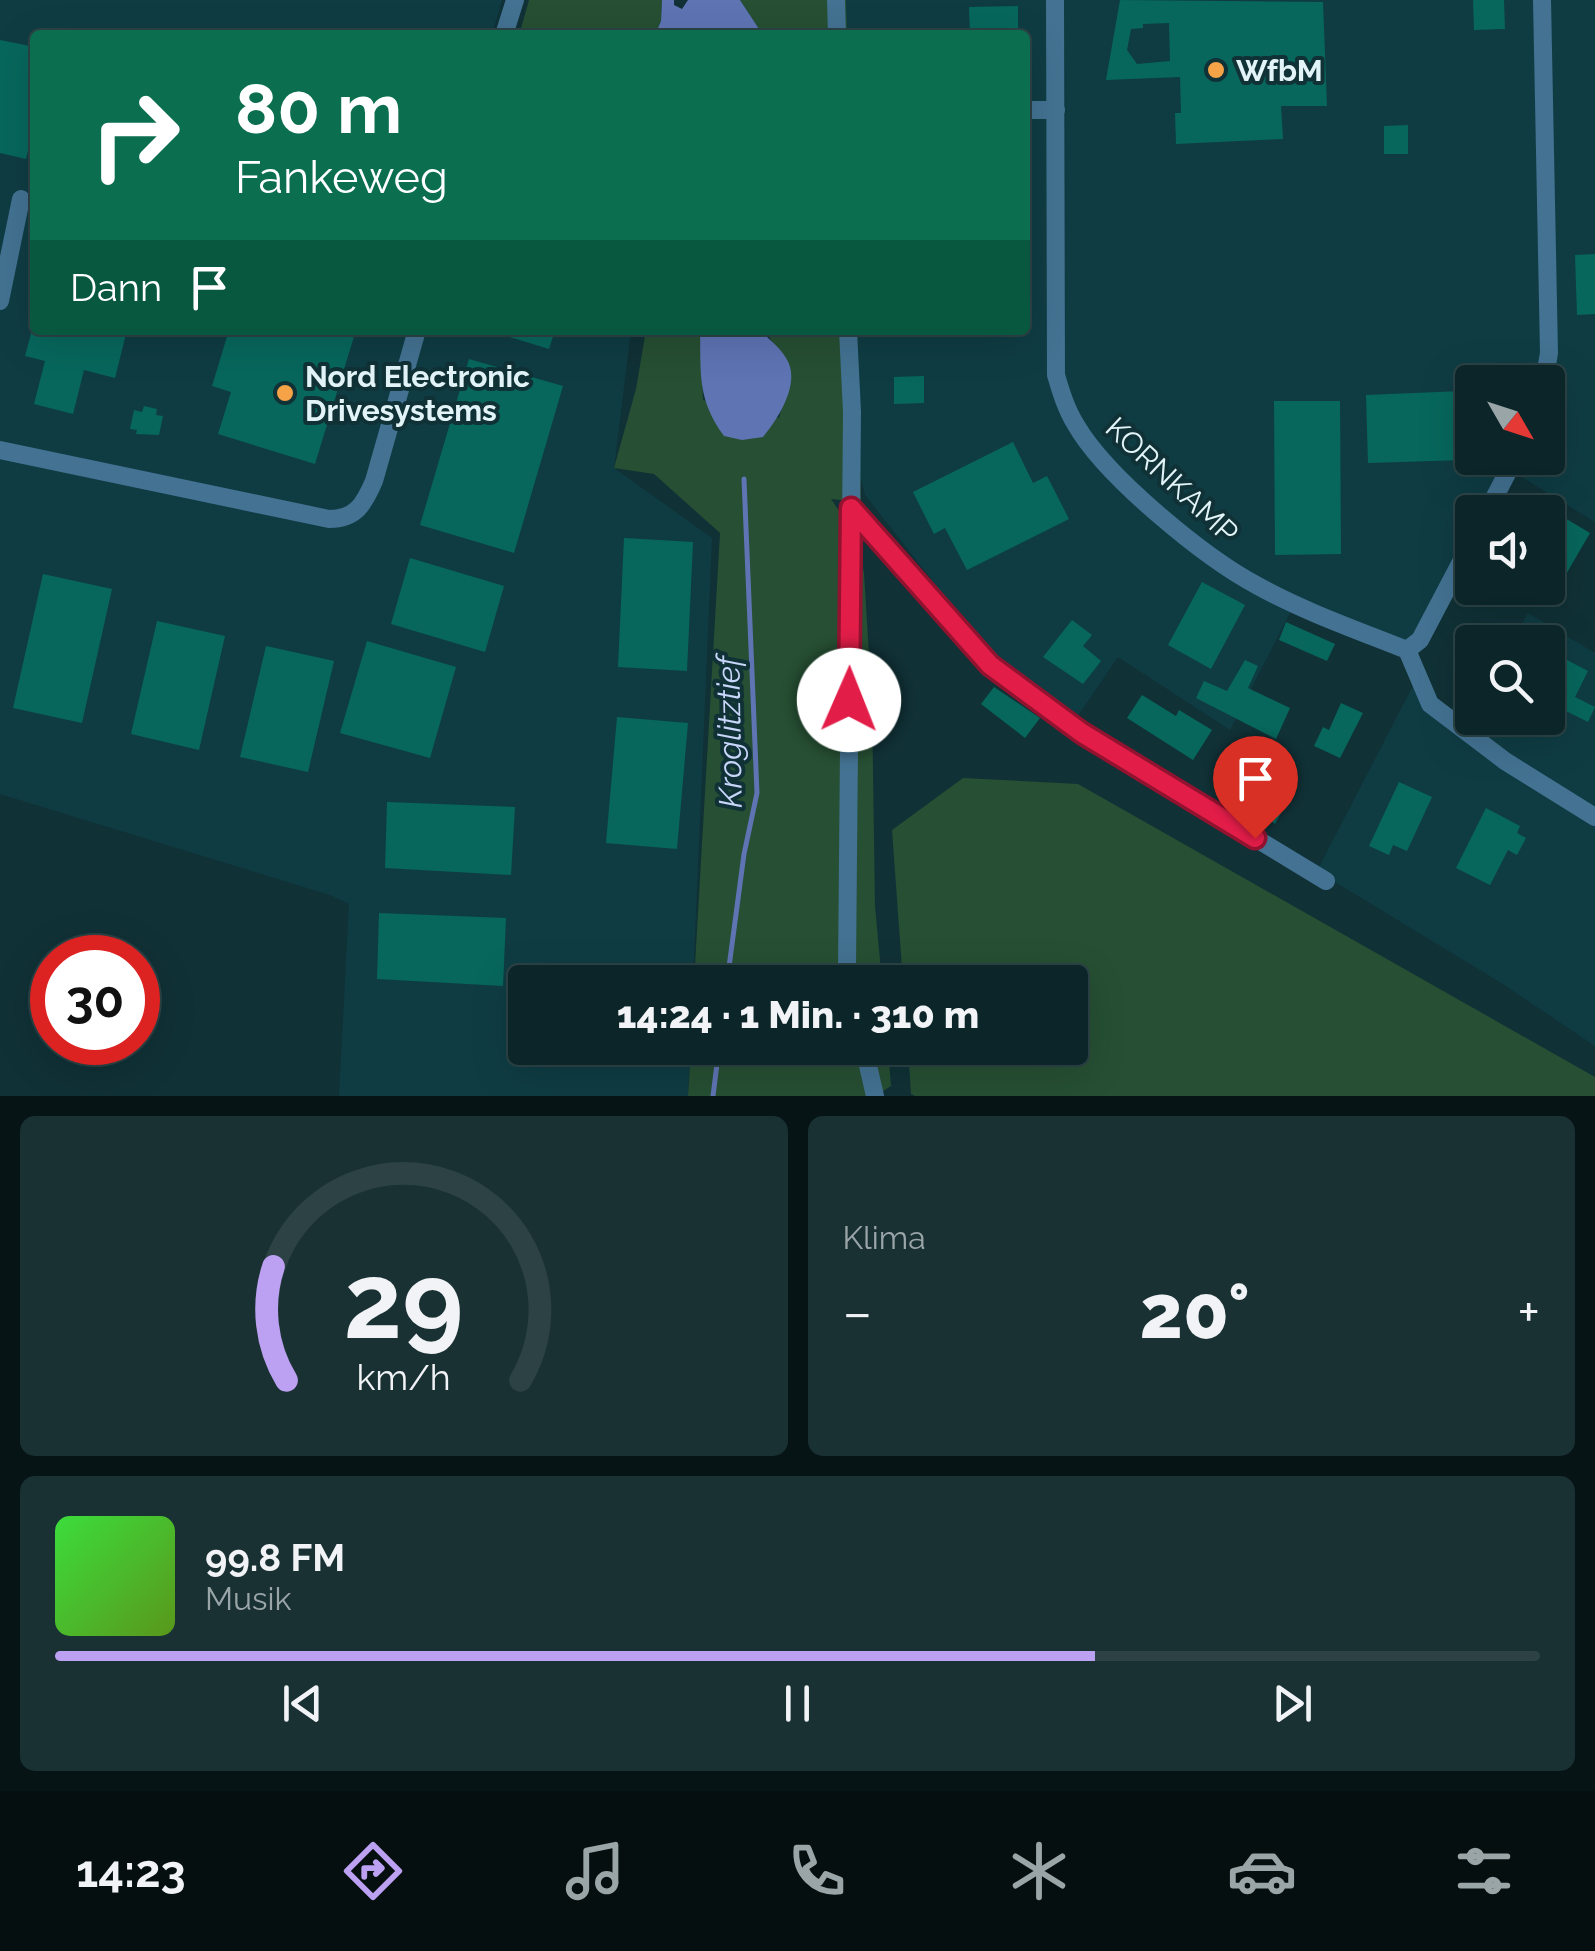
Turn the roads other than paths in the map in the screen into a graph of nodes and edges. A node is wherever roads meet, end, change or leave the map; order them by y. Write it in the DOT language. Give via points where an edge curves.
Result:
graph roads {
  1 [pos="515,0"];
  2 [pos="836,0"];
  3 [pos="1055,0"];
  4 [pos="1542,0"];
  5 [pos="506,30"];
  6 [pos="837,30"];
  7 [pos="1030,110"];
  8 [pos="1056,110"];
  9 [pos="21,200"];
  10 [pos="0,301"];
  11 [pos="416,335"];
  12 [pos="848,335"];
  13 [pos="1546,365"];
  14 [pos="0,450"];
  15 [pos="851,508"];
  16 [pos="1455,573"];
  17 [pos="1407,650"];
  18 [pos="1595,818"];
  19 [pos="1326,881"];
  20 [pos="847,965"];
  21 [pos="868,1065"];
  22 [pos="875,1096"];
  1 -- 5 [label="street"];
  2 -- 6 [label="street"];
  3 -- 8 [label="street, KORNKAMP"];
  4 -- 13 [label="street"];
  7 -- 8 [label="street"];
  8 -- 17 [label="street, KORNKAMP" via="1056,375 1078,429 1138,494 1217,562"];
  9 -- 10 [label="street"];
  11 -- 14 [label="street" via="374,481 366,500 344,519"];
  12 -- 15 [label="street"];
  15 -- 19 [label="street" via="990,665 1082,733"];
  15 -- 20 [label="street"];
  16 -- 17 [label="street" via="1420,640"];
  17 -- 18 [label="street" via="1430,704"];
  21 -- 22 [label="street"];
}
